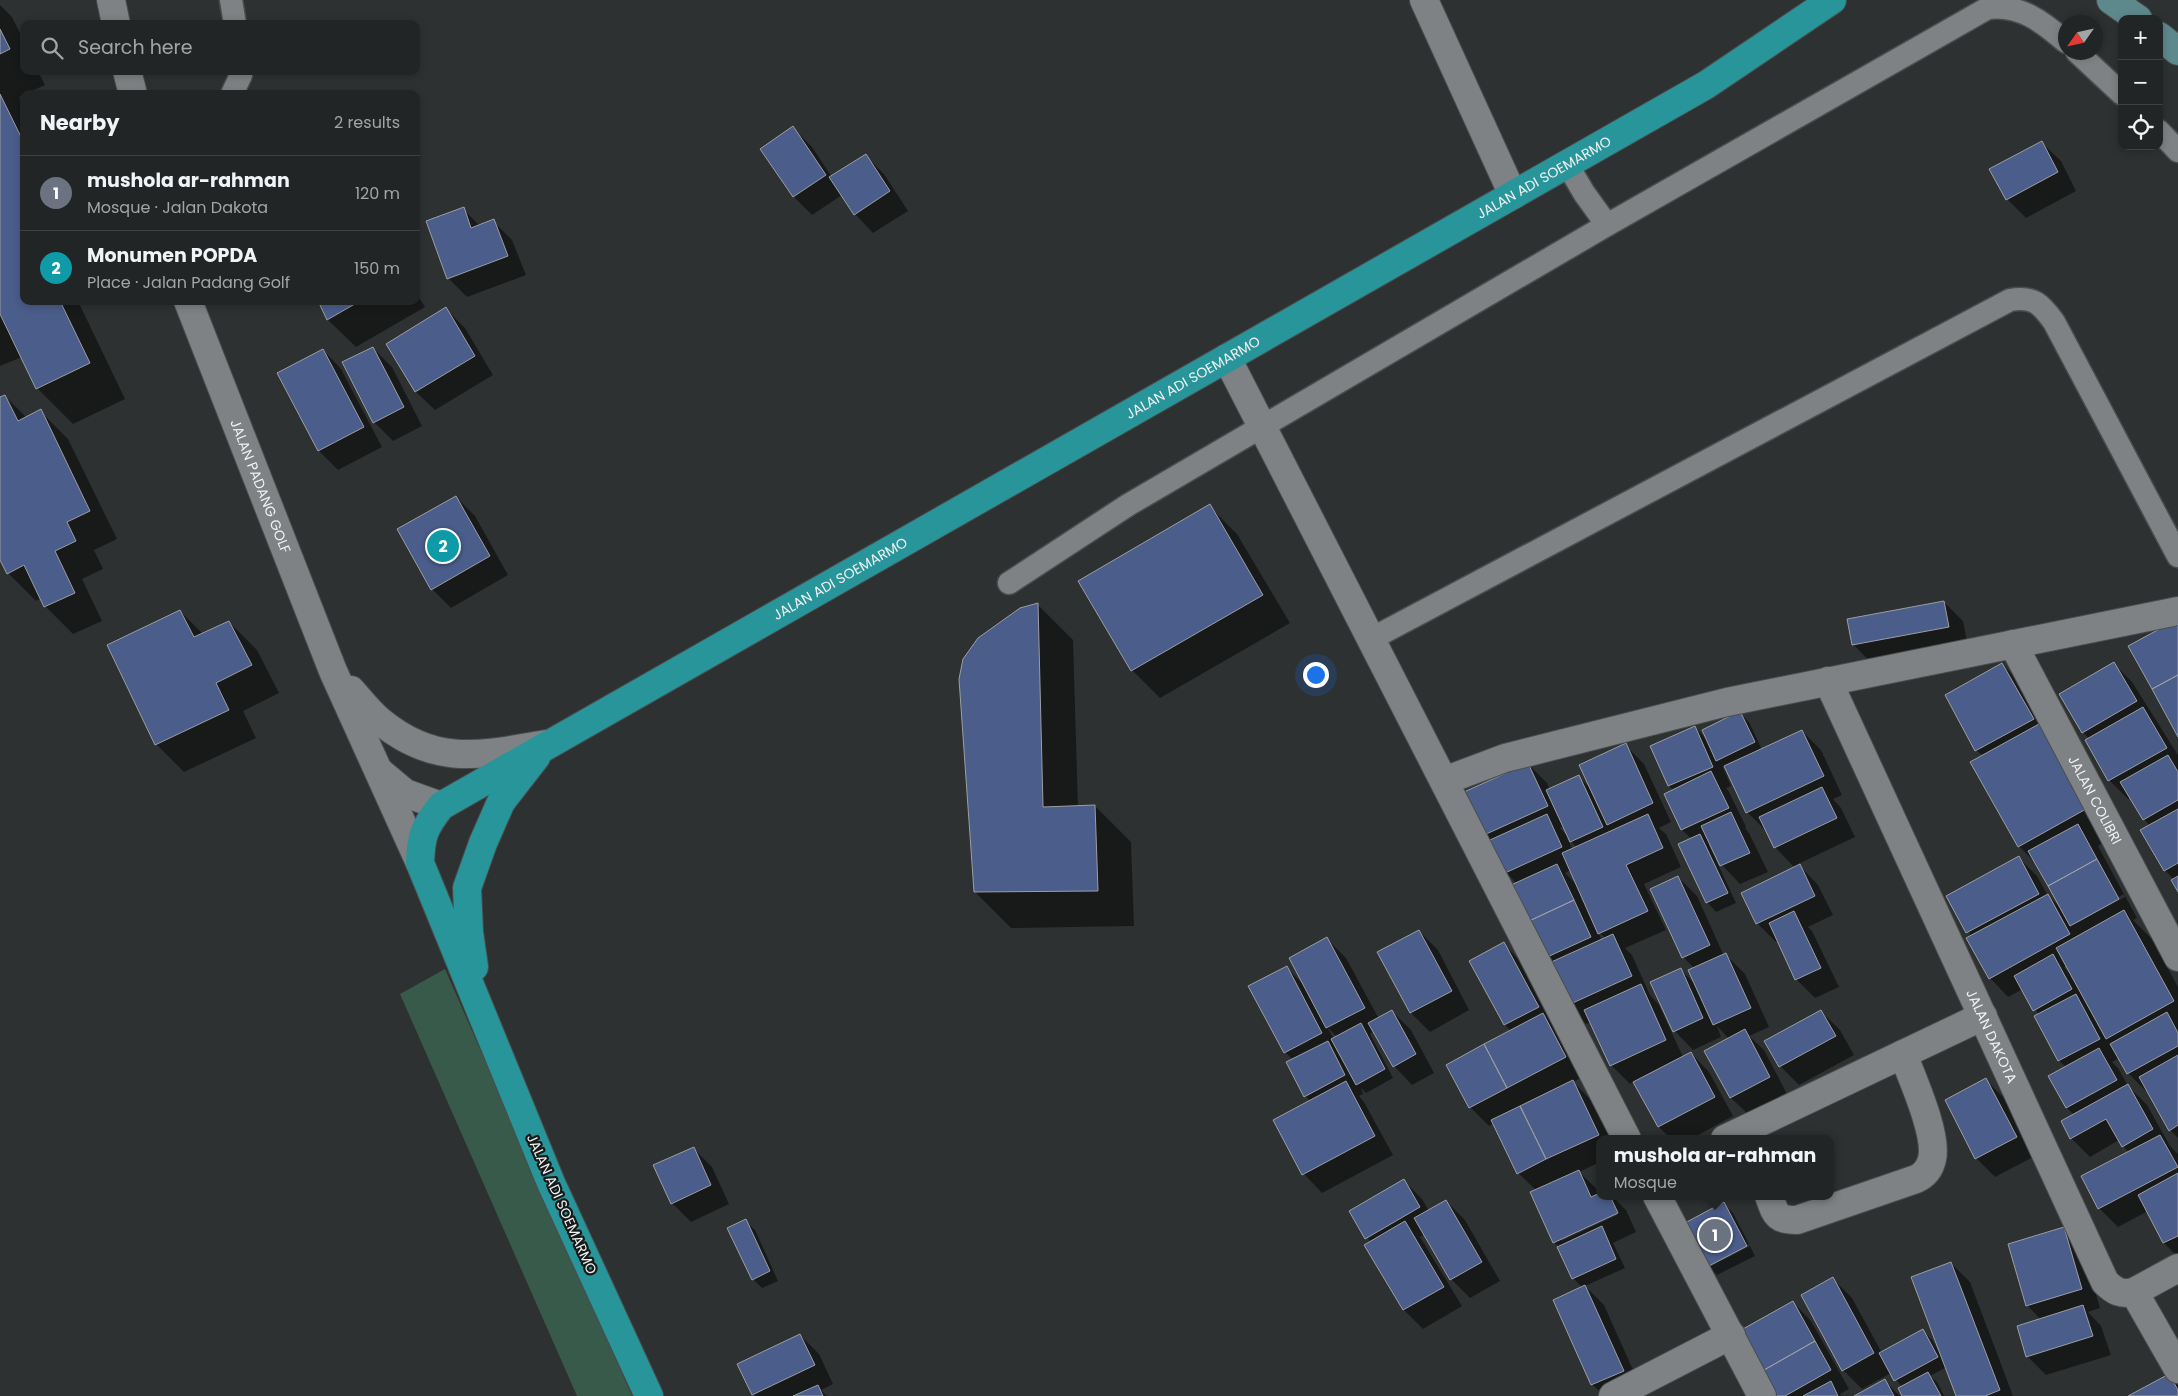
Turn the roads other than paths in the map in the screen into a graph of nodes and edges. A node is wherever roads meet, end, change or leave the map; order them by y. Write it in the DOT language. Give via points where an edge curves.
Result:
graph roads {
  1 [pos="111,0"];
  2 [pos="231,0"];
  3 [pos="1424,0"];
  4 [pos="1832,0"];
  5 [pos="2111,0"];
  6 [pos="2132,15"];
  7 [pos="115,20"];
  8 [pos="234,20"];
  9 [pos="2058,35"];
  10 [pos="2163,39"];
  11 [pos="2178,51"];
  12 [pos="2086,60"];
  13 [pos="129,75"];
  14 [pos="241,75"];
  15 [pos="132,90"];
  16 [pos="234,90"];
  17 [pos="2118,90"];
  18 [pos="2163,135"];
  19 [pos="2178,151"];
  20 [pos="1567,164"];
  21 [pos="1513,195"];
  22 [pos="1607,225"];
  23 [pos="190,305"];
  24 [pos="1226,358"];
  25 [pos="1261,428"];
  26 [pos="2178,556"];
  27 [pos="1009,583"];
  28 [pos="2178,611"];
  29 [pos="1371,639"];
  30 [pos="2013,644"];
  31 [pos="333,671"];
  32 [pos="1828,681"];
  33 [pos="546,744"];
  34 [pos="379,771"];
  35 [pos="1444,781"];
  36 [pos="441,806"];
  37 [pos="420,863"];
  38 [pos="2178,957"];
  39 [pos="480,1009"];
  40 [pos="1983,1016"];
  41 [pos="1903,1054"];
  42 [pos="1625,1135"];
  43 [pos="1741,1135"];
  44 [pos="1659,1200"];
  45 [pos="1771,1200"];
  46 [pos="2178,1268"];
  47 [pos="2134,1292"];
  48 [pos="1731,1336"];
  49 [pos="2178,1369"];
  50 [pos="649,1396"];
  51 [pos="1613,1396"];
  52 [pos="1762,1396"];
  1 -- 7 [label="street"];
  2 -- 8 [label="lane"];
  3 -- 21 [label="street"];
  4 -- 20 [label="highway, JALAN ADI SOEMARMO" via="1706,85"];
  5 -- 6 [label="main road"];
  9 -- 22 [label="lane" via="2016,9 1988,8"];
  10 -- 11 [label="main road"];
  12 -- 17 [label="lane"];
  13 -- 15 [label="street"];
  14 -- 16 [label="lane"];
  18 -- 19 [label="lane"];
  20 -- 21 [label="highway, JALAN ADI SOEMARMO"];
  20 -- 22 [label="lane"];
  21 -- 24 [label="highway, JALAN ADI SOEMARMO"];
  22 -- 25 [label="lane"];
  23 -- 31 [label="street, JALAN PADANG GOLF"];
  24 -- 25 [label="street"];
  24 -- 33 [label="highway, JALAN ADI SOEMARMO"];
  25 -- 27 [label="lane" via="1128,505"];
  25 -- 29 [label="street"];
  26 -- 29 [label="lane" via="2054,322 2040,305 2020,298 2010,300"];
  28 -- 30 [label="street"];
  29 -- 35 [label="street"];
  30 -- 32 [label="street"];
  30 -- 38 [label="street, JALAN COLIBRI"];
  31 -- 33 [label="street" via="378,720 406,740 436,752 464,755"];
  31 -- 34 [label="street, JALAN PADANG GOLF"];
  32 -- 35 [label="street" via="1727,702 1505,758"];
  32 -- 40 [label="street, JALAN DAKOTA"];
  33 -- 36 [label="highway, JALAN ADI SOEMARMO"];
  33 -- 39 [label="highway, JALAN ADI SOEMARMO" via="501,802 482,843 467,888 469,932"];
  34 -- 36 [label="street" via="406,793"];
  34 -- 37 [label="street, JALAN PADANG GOLF"];
  35 -- 42 [label="street"];
  36 -- 37 [label="highway, JALAN ADI SOEMARMO" via="426,826"];
  37 -- 39 [label="highway, JALAN ADI SOEMARMO"];
  39 -- 50 [label="highway, JALAN ADI SOEMARMO" via="551,1183"];
  40 -- 41 [label="street"];
  40 -- 47 [label="street, JALAN DAKOTA" via="2105,1282 2124,1294"];
  41 -- 43 [label="street"];
  41 -- 45 [label="street" via="1931,1138 1932,1158 1925,1173 1916,1179 1797,1220 1786,1220 1777,1215"];
  44 -- 48 [label="street"];
  46 -- 47 [label="street"];
  47 -- 49 [label="street"];
  48 -- 51 [label="street"];
  48 -- 52 [label="street"];
}
